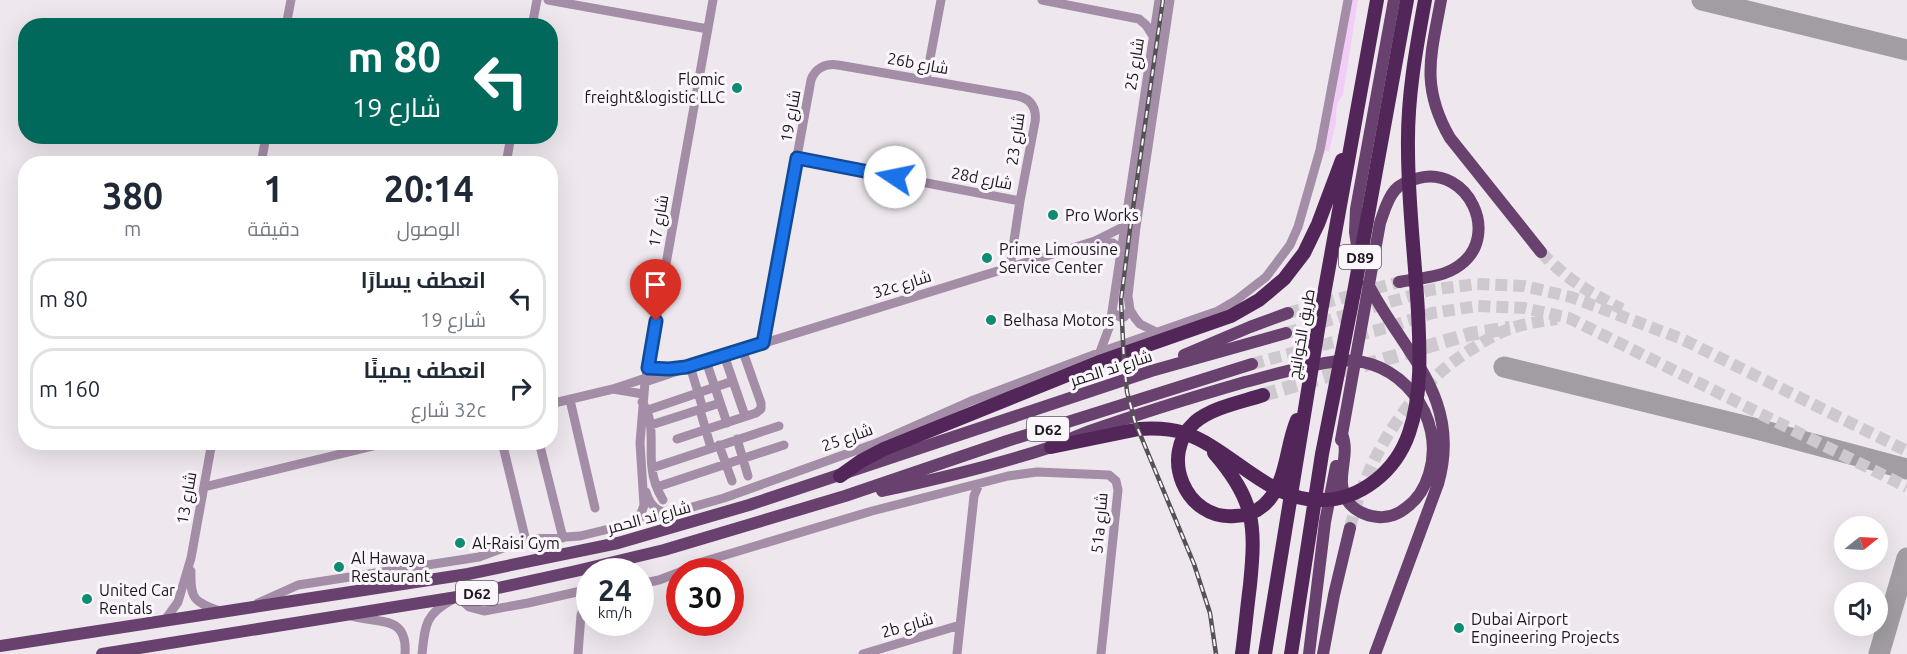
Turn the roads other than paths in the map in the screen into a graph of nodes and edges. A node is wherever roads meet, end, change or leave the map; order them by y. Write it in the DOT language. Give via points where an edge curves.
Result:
graph roads {
  1 [pos="291,0"];
  2 [pos="537,0"];
  3 [pos="548,0"];
  4 [pos="713,0"];
  5 [pos="941,0"];
  6 [pos="1042,0"];
  7 [pos="1170,0"];
  8 [pos="1348,0"];
  9 [pos="1377,0"];
  10 [pos="1394,0"];
  11 [pos="1407,0"];
  12 [pos="1425,0"];
  13 [pos="1441,0"];
  14 [pos="1159,4"];
  15 [pos="288,18"];
  16 [pos="534,18"];
  17 [pos="1139,19"];
  18 [pos="708,29"];
  19 [pos="1153,36"];
  20 [pos="816,71"];
  21 [pos="926,80"];
  22 [pos="1018,96"];
  23 [pos="1351,142"];
  24 [pos="797,158"];
  25 [pos="1020,201"];
  26 [pos="1125,226"];
  27 [pos="1095,241"];
  28 [pos="1121,249"];
  29 [pos="1541,252"];
  30 [pos="1010,267"];
  31 [pos="1399,282"];
  32 [pos="1130,310"];
  33 [pos="1113,312"];
  34 [pos="1288,313"];
  35 [pos="1156,332"];
  36 [pos="1286,333"];
  37 [pos="763,343"];
  38 [pos="742,349"];
  39 [pos="1100,352"];
  40 [pos="724,355"];
  41 [pos="706,361"];
  42 [pos="1252,364"];
  43 [pos="688,366"];
  44 [pos="1151,371"];
  45 [pos="646,376"];
  46 [pos="733,381"];
  47 [pos="715,387"];
  48 [pos="613,389"];
  49 [pos="698,393"];
  50 [pos="1263,395"];
  51 [pos="570,400"];
  52 [pos="558,402"];
  53 [pos="644,402"];
  54 [pos="720,403"];
  55 [pos="1306,403"];
  56 [pos="701,409"];
  57 [pos="745,416"];
  58 [pos="725,423"];
  59 [pos="651,425"];
  60 [pos="778,426"];
  61 [pos="706,429"];
  62 [pos="1342,434"];
  63 [pos="688,435"];
  64 [pos="677,439"];
  65 [pos="734,441"];
  66 [pos="1204,443"];
  67 [pos="784,445"];
  68 [pos="715,447"];
  69 [pos="1051,447"];
  70 [pos="211,450"];
  71 [pos="358,450"];
  72 [pos="504,450"];
  73 [pos="541,450"];
  74 [pos="690,455"];
  75 [pos="743,458"];
  76 [pos="726,464"];
  77 [pos="652,468"];
  78 [pos="693,475"];
  79 [pos="748,476"];
  80 [pos="840,476"];
  81 [pos="732,482"];
  82 [pos="643,484"];
  83 [pos="979,484"];
  84 [pos="657,487"];
  85 [pos="204,488"];
  86 [pos="961,488"];
  87 [pos="845,496"];
  88 [pos="663,500"];
  89 [pos="596,508"];
  90 [pos="973,510"];
  91 [pos="669,514"];
  92 [pos="634,524"];
  93 [pos="1350,528"];
  94 [pos="563,538"];
  95 [pos="526,541"];
  96 [pos="191,558"];
  97 [pos="718,558"];
  98 [pos="576,593"];
  99 [pos="569,594"];
  100 [pos="458,597"];
  101 [pos="576,601"];
  102 [pos="250,607"];
  103 [pos="220,611"];
  104 [pos="347,615"];
  105 [pos="165,620"];
  106 [pos="960,626"];
  107 [pos="579,636"];
  108 [pos="0,646"];
  109 [pos="102,654"];
  110 [pos="405,654"];
  111 [pos="422,654"];
  112 [pos="578,654"];
  113 [pos="863,654"];
  114 [pos="957,654"];
  115 [pos="1101,654"];
  116 [pos="1242,654"];
  117 [pos="1265,654"];
  118 [pos="1291,654"];
  119 [pos="1309,654"];
  120 [pos="1323,654"];
  121 [pos="1375,654"];
  1 -- 15 [label="street"];
  2 -- 16 [label="street"];
  3 -- 18 [label="street"];
  4 -- 18 [label="street, شارع 17"];
  5 -- 21 [label="street"];
  6 -- 17 [label="street"];
  7 -- 32 [label="street, شارع 25" via="1136,227 1128,296"];
  8 -- 35 [label="street" via="1320,150 1290,245 1252,290 1218,311"];
  9 -- 23 [label="highway, طريق الخوانيج / D89"];
  10 -- 121 [label="main road" via="1355,232 1361,266 1370,287 1428,381 1440,410 1444,443 1443,464 1429,511"];
  11 -- 118 [label="highway, D89" via="1322,454"];
  12 -- 66 [label="highway" via="1413,70 1408,150 1419,364 1414,415 1401,452 1368,486 1342,497 1314,500 1278,489"];
  13 -- 29 [label="main road" via="1431,57 1432,99 1450,138"];
  14 -- 17 [label="street"];
  14 -- 19 [label="street, شارع 25"];
  17 -- 19 [label="street"];
  18 -- 45 [label="street, شارع 17"];
  19 -- 26 [label="street, شارع 25"];
  20 -- 21 [label="street, 26b شارع" via="832,64"];
  20 -- 24 [label="street, شارع 19"];
  21 -- 22 [label="street, 26b شارع"];
  22 -- 25 [label="street, شارع 23" via="1029,101 1036,114"];
  23 -- 55 [label="highway, طريق الخوانيج / D89"];
  23 -- 80 [label="highway" via="1304,253 1284,279 1259,300 1231,316 1102,361 884,449"];
  24 -- 25 [label="street, 28d شارع"];
  24 -- 37 [label="street, شارع 19"];
  25 -- 30 [label="street, شارع 23"];
  26 -- 27 [label="street, 32c شارع"];
  26 -- 28 [label="street, شارع 25"];
  27 -- 28 [label="street" via="1113,243"];
  27 -- 30 [label="street, 32c شارع"];
  28 -- 33 [label="street, شارع 25"];
  30 -- 37 [label="street, 32c شارع"];
  31 -- 62 [label="main road" via="1451,270 1461,265 1474,247 1479,225 1474,206 1462,189 1444,178 1424,177 1404,183 1395,190 1384,211"];
  32 -- 33 [label="street" via="1124,317"];
  32 -- 35 [label="street" via="1140,324"];
  33 -- 39 [label="street, شارع 25"];
  34 -- 44 [label="main road"];
  35 -- 39 [label="street"];
  36 -- 44 [label="main road, شارع ند الحمر / D62"];
  37 -- 38 [label="street, 32c شارع"];
  38 -- 40 [label="street, 32c شارع"];
  38 -- 57 [label="street" via="762,406 759,412"];
  39 -- 91 [label="street, شارع 25" via="867,447"];
  40 -- 41 [label="street, 32c شارع"];
  40 -- 46 [label="street"];
  41 -- 43 [label="street, 32c شارع"];
  41 -- 47 [label="street"];
  42 -- 87 [label="main road, D62"];
  43 -- 45 [label="street, 32c شارع"];
  43 -- 45 [label="street, 32c شارع" via="672,374"];
  43 -- 49 [label="street"];
  44 -- 80 [label="main road, شارع ند الحمر / D62"];
  45 -- 48 [label="street, 32c شارع"];
  45 -- 53 [label="street, شارع 17"];
  46 -- 47 [label="street"];
  46 -- 57 [label="street"];
  47 -- 49 [label="street"];
  47 -- 54 [label="street"];
  48 -- 51 [label="street, 32c شارع"];
  48 -- 53 [label="street, 32c شارع"];
  49 -- 53 [label="street"];
  49 -- 56 [label="street"];
  50 -- 55 [label="highway" via="1206,415 1181,443 1181,482 1205,511 1235,516 1252,512 1271,498 1282,477 1292,434"];
  51 -- 52 [label="street, 32c شارع"];
  51 -- 89 [label="street"];
  53 -- 59 [label="street"];
  53 -- 82 [label="street, شارع 17" via="640,443"];
  54 -- 56 [label="street"];
  54 -- 58 [label="street"];
  55 -- 117 [label="highway, طريق الخوانيج / D89"];
  56 -- 59 [label="street"];
  56 -- 61 [label="street"];
  57 -- 58 [label="street"];
  58 -- 61 [label="street"];
  58 -- 65 [label="street"];
  59 -- 77 [label="street"];
  60 -- 65 [label="street"];
  61 -- 63 [label="street"];
  61 -- 68 [label="street"];
  62 -- 69 [label="main road" via="1346,446 1341,473 1343,490 1351,506 1366,515 1384,517 1401,512 1416,499 1431,468 1428,419 1410,388 1387,371 1359,361 1288,370 1158,409"];
  62 -- 119 [label="main road" via="1325,522"];
  63 -- 64 [label="street"];
  63 -- 74 [label="street"];
  65 -- 68 [label="street"];
  65 -- 75 [label="street"];
  66 -- 69 [label="highway" via="1186,433 1139,429"];
  66 -- 116 [label="highway" via="1237,484 1253,526"];
  67 -- 75 [label="street"];
  68 -- 74 [label="street"];
  68 -- 76 [label="street"];
  69 -- 87 [label="main road" via="959,474"];
  70 -- 85 [label="street, شارع 13"];
  71 -- 85 [label="street"];
  72 -- 95 [label="street"];
  73 -- 94 [label="street"];
  74 -- 77 [label="street"];
  74 -- 78 [label="street"];
  75 -- 76 [label="street"];
  75 -- 79 [label="street"];
  76 -- 78 [label="street"];
  76 -- 81 [label="street"];
  77 -- 84 [label="street"];
  78 -- 84 [label="street"];
  80 -- 102 [label="main road, شارع ند الحمر / D62" via="674,528 578,552 468,574"];
  82 -- 91 [label="street, شارع 17" via="652,505"];
  82 -- 92 [label="street, شارع 17" via="644,505"];
  83 -- 86 [label="street, 51a شارع"];
  83 -- 90 [label="street"];
  83 -- 115 [label="street, 51a شارع" via="1027,473 1105,475 1116,481"];
  84 -- 88 [label="street"];
  85 -- 96 [label="street, شارع 13"];
  86 -- 90 [label="street"];
  86 -- 97 [label="street, 51a شارع" via="872,510"];
  87 -- 100 [label="main road, D62" via="664,550"];
  90 -- 106 [label="street"];
  91 -- 92 [label="street, شارع 25"];
  92 -- 94 [label="street, شارع 25"];
  93 -- 120 [label="main road"];
  94 -- 95 [label="street, شارع 25"];
  95 -- 102 [label="street, شارع 25" via="479,556 298,585"];
  96 -- 103 [label="street, شارع 13" via="190,589 194,598"];
  96 -- 105 [label="street, شارع 13" via="178,602"];
  98 -- 99 [label="street"];
  99 -- 100 [label="street" via="484,611 469,607"];
  99 -- 101 [label="street"];
  100 -- 104 [label="main road, D62"];
  100 -- 111 [label="street" via="439,607 428,619"];
  102 -- 103 [label="main road, شارع ند الحمر / D62"];
  103 -- 105 [label="main road, شارع ند الحمر / D62"];
  104 -- 109 [label="main road, D62"];
  104 -- 110 [label="street" via="394,624 405,638"];
  105 -- 108 [label="main road, شارع ند الحمر / D62"];
  106 -- 113 [label="street, 2b شارع"];
  106 -- 114 [label="street"];
  107 -- 112 [label="street"];
}
